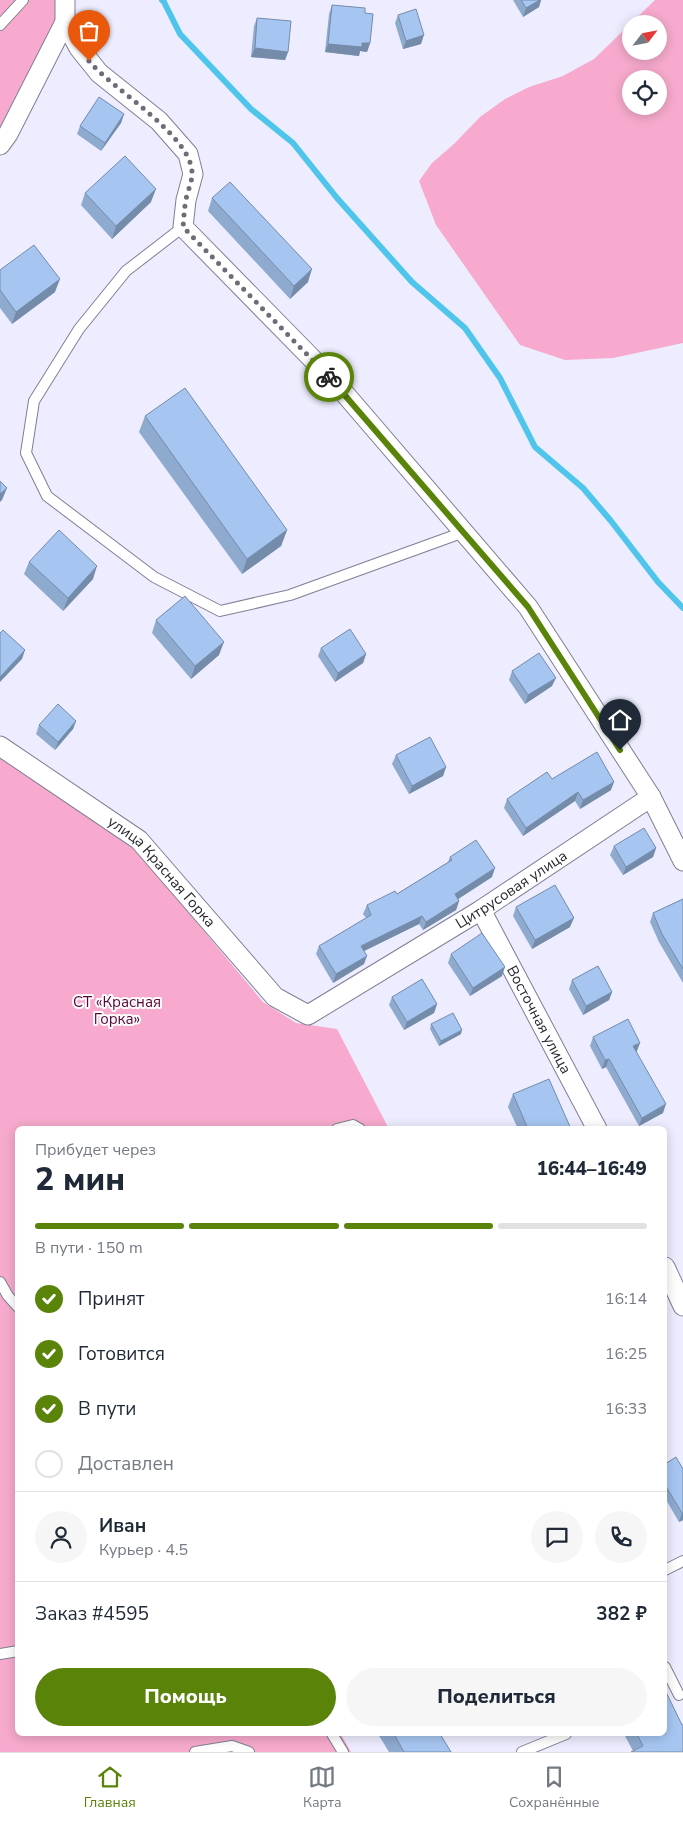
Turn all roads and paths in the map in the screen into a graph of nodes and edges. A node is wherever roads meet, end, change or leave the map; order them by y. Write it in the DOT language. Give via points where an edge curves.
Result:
graph roads {
  1 [pos="23,0"];
  2 [pos="65,0"];
  3 [pos="65,22"];
  4 [pos="0,25"];
  5 [pos="0,145"];
  6 [pos="183,227"];
  7 [pos="464,532"];
  8 [pos="0,746"];
  9 [pos="651,797"];
  10 [pos="683,860"];
  11 [pos="481,910"];
  12 [pos="308,1015"];
  13 [pos="595,1126"];
  14 [pos="667,1274"];
  15 [pos="0,1282"];
  16 [pos="15,1303"];
  17 [pos="683,1306"];
  18 [pos="683,1561"];
  19 [pos="667,1569"];
  20 [pos="15,1651"];
  21 [pos="0,1654"];
  22 [pos="667,1671"];
  23 [pos="678,1695"];
  24 [pos="333,1736"];
  25 [pos="561,1736"];
  26 [pos="195,1752"];
  27 [pos="249,1752"];
  28 [pos="343,1752"];
  29 [pos="522,1752"];
  1 -- 4 [label="lane"];
  2 -- 3 [label="street"];
  3 -- 5 [label="street"];
  3 -- 6 [label="street" via="79,48 99,73 158,121 188,154 192,174"];
  6 -- 7 [label="street" via="333,380"];
  6 -- 7 [label="lane" via="126,271 79,329 34,402 26,453 47,496 154,577 220,611 290,595"];
  7 -- 9 [label="street" via="528,607"];
  8 -- 12 [label="street, улица Красная Горка" via="139,840 275,997"];
  9 -- 10 [label="street"];
  9 -- 11 [label="street, Цитрусовая улица"];
  11 -- 12 [label="street, Цитрусовая улица"];
  11 -- 13 [label="street, Восточная улица"];
  14 -- 17 [label="street"];
  15 -- 16 [label="lane"];
  18 -- 19 [label="lane"];
  20 -- 21 [label="lane"];
  22 -- 23 [label="lane"];
  24 -- 28 [label="lane"];
  25 -- 29 [label="lane"];
  26 -- 27 [label="lane" via="232,1746"];
}
